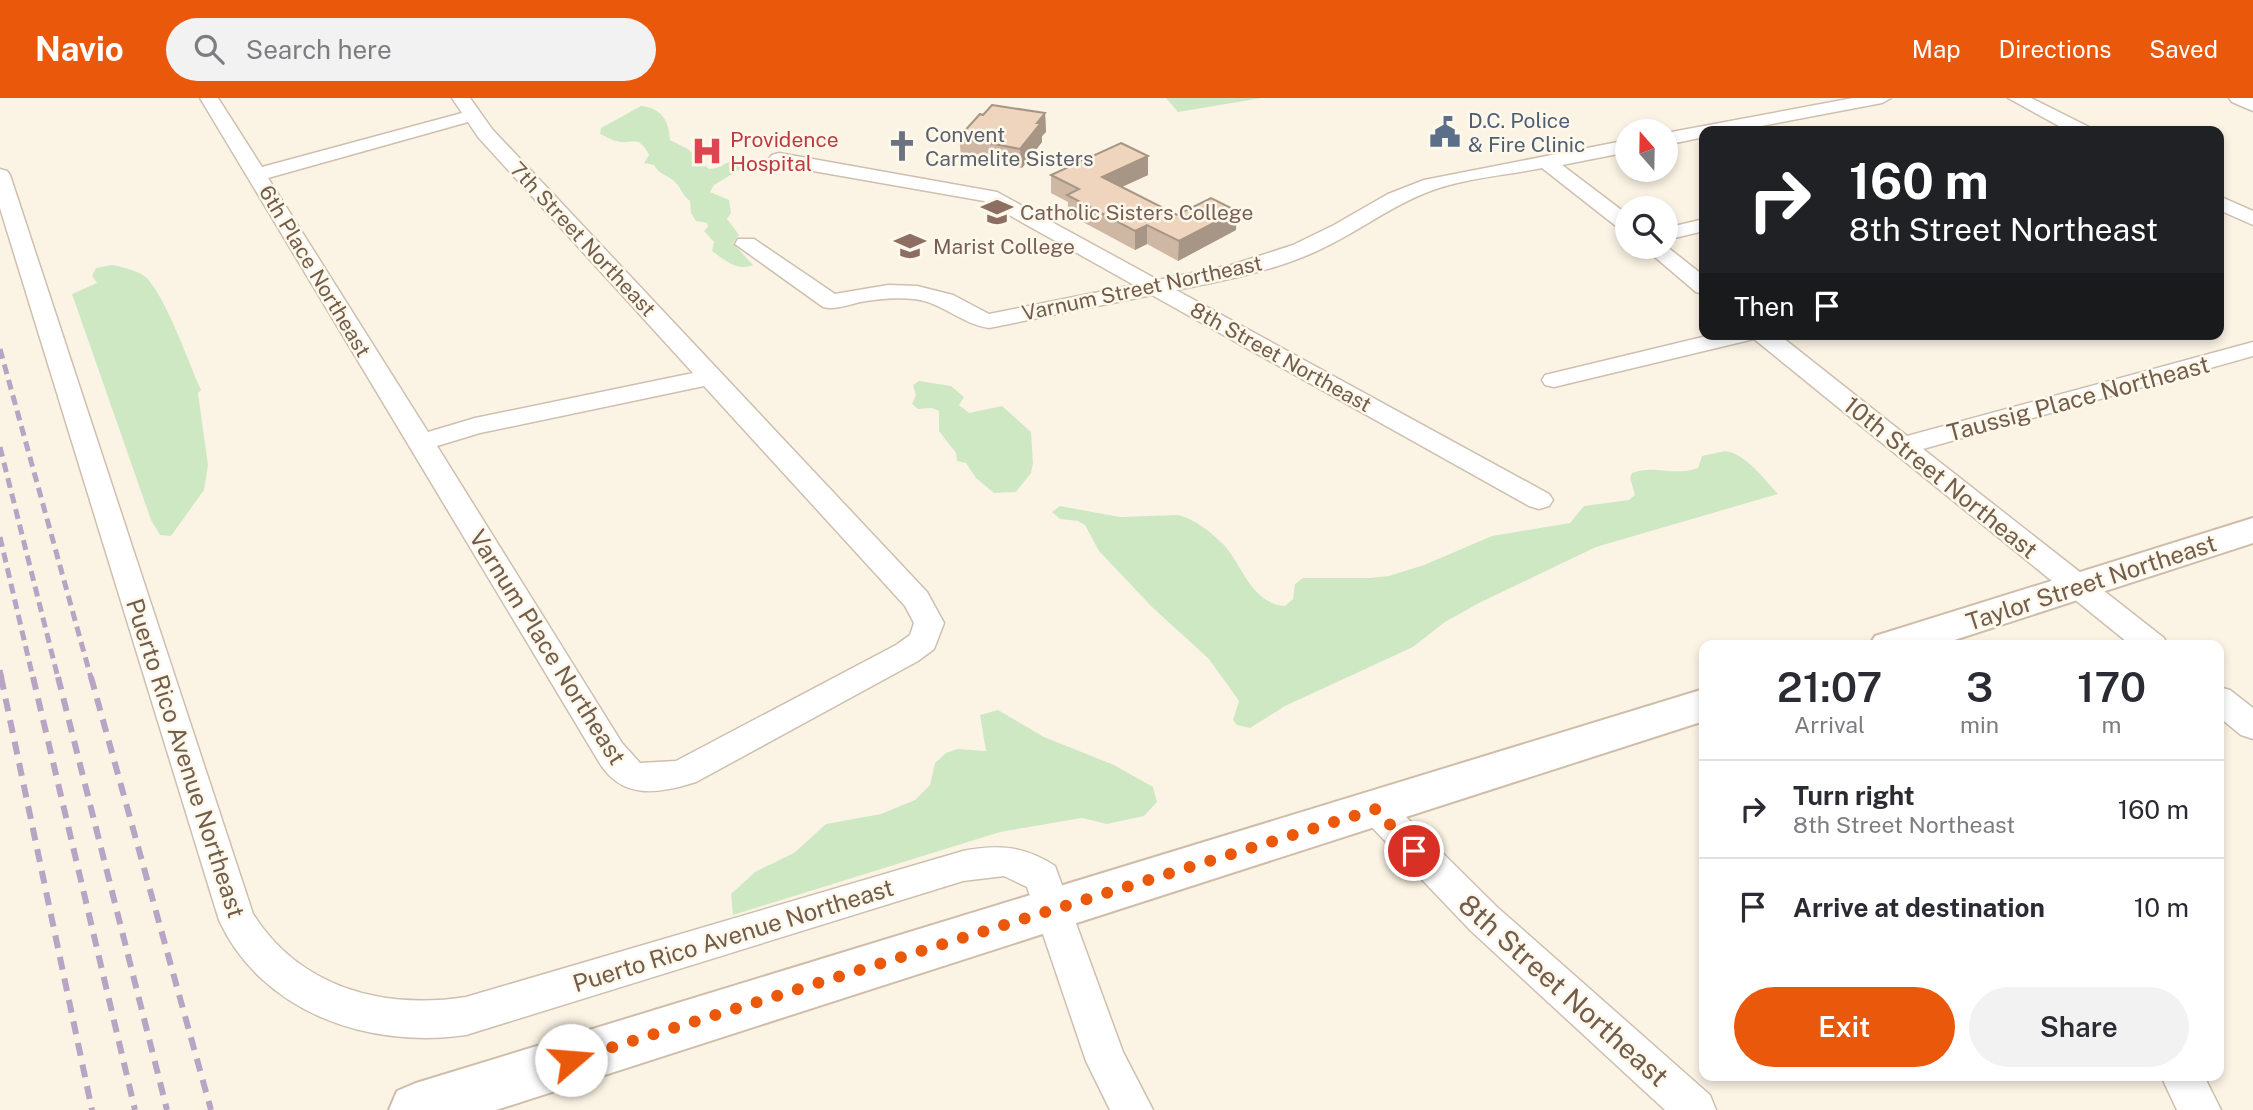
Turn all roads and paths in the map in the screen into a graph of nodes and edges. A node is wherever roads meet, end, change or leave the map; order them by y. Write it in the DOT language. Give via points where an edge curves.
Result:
graph roads {
  1 [pos="209,98"];
  2 [pos="1882,98"];
  3 [pos="2017,98"];
  4 [pos="2238,98"];
  5 [pos="2253,105"];
  6 [pos="466,107"];
  7 [pos="1732,126"];
  8 [pos="2072,126"];
  9 [pos="1699,132"];
  10 [pos="1678,137"];
  11 [pos="1615,148"];
  12 [pos="779,159"];
  13 [pos="1545,161"];
  14 [pos="0,175"];
  15 [pos="256,175"];
  16 [pos="2224,204"];
  17 [pos="1615,216"];
  18 [pos="2251,216"];
  19 [pos="2224,221"];
  20 [pos="1699,226"];
  21 [pos="1678,230"];
  22 [pos="746,244"];
  23 [pos="1669,259"];
  24 [pos="1699,283"];
  25 [pos="1156,288"];
  26 [pos="1721,340"];
  27 [pos="1770,340"];
  28 [pos="2253,349"];
  29 [pos="710,377"];
  30 [pos="1554,380"];
  31 [pos="420,443"];
  32 [pos="1902,446"];
  33 [pos="1539,500"];
  34 [pos="2253,530"];
  35 [pos="2078,586"];
  36 [pos="1908,640"];
  37 [pos="2146,640"];
  38 [pos="2224,703"];
  39 [pos="1699,707"];
  40 [pos="2253,726"];
  41 [pos="1376,809"];
  42 [pos="1054,911"];
  43 [pos="2184,1081"];
  44 [pos="416,1110"];
  45 [pos="1132,1110"];
  46 [pos="1695,1110"];
  47 [pos="2200,1110"];
  1 -- 15 [label="street, 6th Place Northeast"];
  2 -- 7 [label="street"];
  3 -- 8 [label="street"];
  4 -- 5 [label="street"];
  6 -- 15 [label="street"];
  6 -- 29 [label="street, 7th Street Northeast"];
  9 -- 10 [label="street"];
  11 -- 13 [label="street, Varnum Street Northeast"];
  12 -- 25 [label="street, 8th Street Northeast" via="979,192"];
  13 -- 17 [label="street"];
  13 -- 25 [label="street, Varnum Street Northeast" via="1431,184 1395,198 1295,252 1227,274"];
  14 -- 42 [label="street, Puerto Rico Avenue Northeast" via="237,919 247,940 286,977 340,1006 373,1015 424,1021 466,1016 995,859 1023,863 1042,877"];
  15 -- 31 [label="street, 6th Place Northeast"];
  16 -- 18 [label="street"];
  18 -- 19 [label="street"];
  20 -- 21 [label="street"];
  22 -- 25 [label="street, Varnum Street Northeast" via="831,302 873,292 912,291 942,299 982,320"];
  23 -- 24 [label="street"];
  25 -- 33 [label="street, 8th Street Northeast"];
  26 -- 30 [label="street"];
  27 -- 32 [label="street, 10th Street Northeast"];
  28 -- 32 [label="street, Taussig Place Northeast"];
  29 -- 31 [label="street" via="475,426"];
  29 -- 31 [label="street, Varnum Place Northeast" via="917,600 929,623 923,641 907,653 670,777 645,778 625,771"];
  32 -- 35 [label="street, 10th Street Northeast"];
  34 -- 35 [label="main road, Taylor Street Northeast"];
  35 -- 36 [label="main road, Taylor Street Northeast"];
  35 -- 37 [label="street, 10th Street Northeast"];
  38 -- 40 [label="street"];
  39 -- 41 [label="main road"];
  41 -- 42 [label="main road"];
  41 -- 46 [label="street, 8th Street Northeast" via="1484,919"];
  42 -- 44 [label="main road"];
  42 -- 45 [label="street" via="1106,1061"];
  43 -- 47 [label="street"];
}
